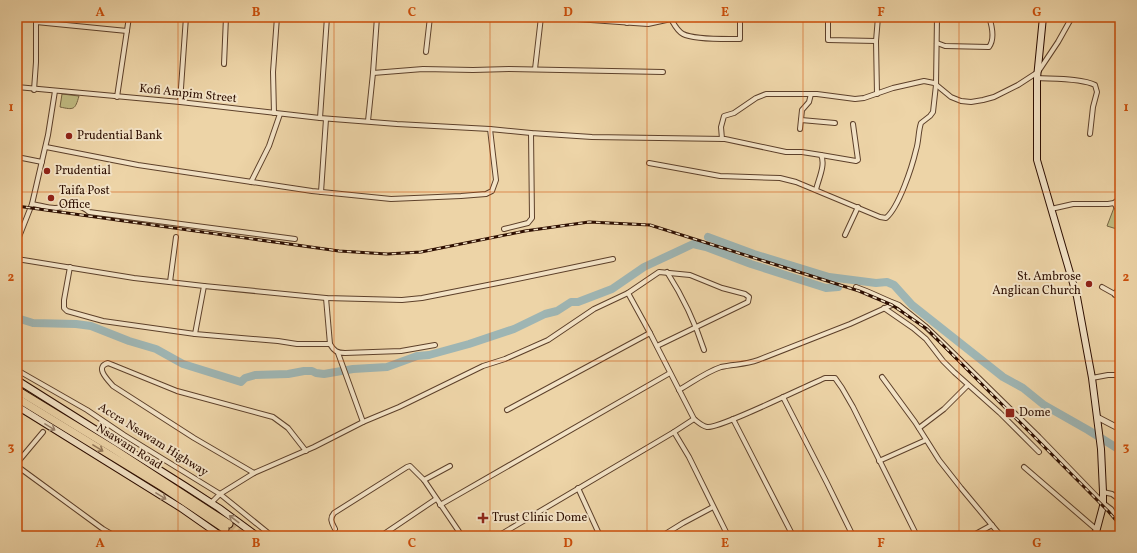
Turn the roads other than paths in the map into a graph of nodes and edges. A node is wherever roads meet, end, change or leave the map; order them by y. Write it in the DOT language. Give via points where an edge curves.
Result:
graph roads {
  1 [pos="129,17"];
  2 [pos="186,17"];
  3 [pos="226,17"];
  4 [pos="277,17"];
  5 [pos="327,17"];
  6 [pos="377,17"];
  7 [pos="430,17"];
  8 [pos="541,17"];
  9 [pos="548,17"];
  10 [pos="627,17"];
  11 [pos="740,17"];
  12 [pos="828,17"];
  13 [pos="878,17"];
  14 [pos="937,17"];
  15 [pos="989,17"];
  16 [pos="1043,17"];
  17 [pos="1072,17"];
  18 [pos="672,18"];
  19 [pos="36,20"];
  20 [pos="627,23"];
  21 [pos="127,31"];
  22 [pos="876,41"];
  23 [pos="937,43"];
  24 [pos="426,52"];
  25 [pos="224,64"];
  26 [pos="535,69"];
  27 [pos="663,72"];
  28 [pos="373,73"];
  29 [pos="1038,75"];
  30 [pos="936,85"];
  31 [pos="17,87"];
  32 [pos="34,90"];
  33 [pos="55,91"];
  34 [pos="811,94"];
  35 [pos="877,94"];
  36 [pos="117,96"];
  37 [pos="180,102"];
  38 [pos="274,113"];
  39 [pos="280,114"];
  40 [pos="320,118"];
  41 [pos="326,119"];
  42 [pos="801,120"];
  43 [pos="368,121"];
  44 [pos="835,124"];
  45 [pos="853,124"];
  46 [pos="490,129"];
  47 [pos="800,129"];
  48 [pos="531,133"];
  49 [pos="1090,134"];
  50 [pos="722,139"];
  51 [pos="46,147"];
  52 [pos="821,155"];
  53 [pos="17,157"];
  54 [pos="42,162"];
  55 [pos="649,163"];
  56 [pos="251,182"];
  57 [pos="816,190"];
  58 [pos="321,192"];
  59 [pos="1120,198"];
  60 [pos="1114,203"];
  61 [pos="32,204"];
  62 [pos="858,207"];
  63 [pos="1051,209"];
  64 [pos="1120,213"];
  65 [pos="504,229"];
  66 [pos="845,235"];
  67 [pos="176,237"];
  68 [pos="295,239"];
  69 [pos="17,242"];
  70 [pos="613,258"];
  71 [pos="17,259"];
  72 [pos="70,267"];
  73 [pos="667,272"];
  74 [pos="170,282"];
  75 [pos="1120,285"];
  76 [pos="204,286"];
  77 [pos="856,287"];
  78 [pos="1102,287"];
  79 [pos="628,293"];
  80 [pos="1115,295"];
  81 [pos="1120,297"];
  82 [pos="326,298"];
  83 [pos="894,304"];
  84 [pos="884,308"];
  85 [pos="697,326"];
  86 [pos="650,333"];
  87 [pos="195,334"];
  88 [pos="330,344"];
  89 [pos="435,345"];
  90 [pos="657,346"];
  91 [pos="704,350"];
  92 [pos="338,353"];
  93 [pos="17,370"];
  94 [pos="670,373"];
  95 [pos="1120,375"];
  96 [pos="882,377"];
  97 [pos="1092,378"];
  98 [pos="17,380"];
  99 [pos="968,386"];
  100 [pos="17,390"];
  101 [pos="679,390"];
  102 [pos="783,397"];
  103 [pos="17,398"];
  104 [pos="17,406"];
  105 [pos="507,410"];
  106 [pos="1097,417"];
  107 [pos="694,419"];
  108 [pos="733,419"];
  109 [pos="363,422"];
  110 [pos="919,428"];
  111 [pos="1120,429"];
  112 [pos="43,432"];
  113 [pos="674,432"];
  114 [pos="926,440"];
  115 [pos="306,451"];
  116 [pos="1039,452"];
  117 [pos="879,461"];
  118 [pos="17,463"];
  119 [pos="17,466"];
  120 [pos="450,466"];
  121 [pos="1024,467"];
  122 [pos="254,474"];
  123 [pos="424,480"];
  124 [pos="578,488"];
  125 [pos="1103,492"];
  126 [pos="220,494"];
  127 [pos="436,499"];
  128 [pos="1120,500"];
  129 [pos="211,503"];
  130 [pos="1103,503"];
  131 [pos="440,505"];
  132 [pos="713,507"];
  133 [pos="1120,522"];
  134 [pos="992,526"];
  135 [pos="335,529"];
  136 [pos="17,530"];
  137 [pos="225,530"];
  138 [pos="1096,533"];
  139 [pos="26,536"];
  140 [pos="115,536"];
  141 [pos="257,536"];
  142 [pos="272,536"];
  143 [pos="381,536"];
  144 [pos="462,536"];
  145 [pos="498,536"];
  146 [pos="600,536"];
  147 [pos="662,536"];
  148 [pos="728,536"];
  149 [pos="793,536"];
  150 [pos="853,536"];
  151 [pos="917,536"];
  152 [pos="972,536"];
  153 [pos="1001,536"];
  1 -- 21 [label="street"];
  2 -- 37 [label="street"];
  3 -- 25 [label="street"];
  4 -- 38 [label="street"];
  5 -- 40 [label="street"];
  6 -- 28 [label="street"];
  7 -- 24 [label="street"];
  8 -- 26 [label="street"];
  9 -- 20 [label="street"];
  10 -- 20 [label="street"];
  11 -- 18 [label="street" via="740,39 684,35 678,31"];
  12 -- 22 [label="street" via="828,40"];
  13 -- 22 [label="street"];
  14 -- 23 [label="street"];
  15 -- 23 [label="street" via="992,30 989,47 945,46"];
  16 -- 29 [label="main road"];
  17 -- 29 [label="street"];
  18 -- 20 [label="street" via="648,24"];
  19 -- 21 [label="street"];
  19 -- 32 [label="street"];
  21 -- 36 [label="street"];
  22 -- 35 [label="street"];
  23 -- 30 [label="street"];
  26 -- 27 [label="street"];
  26 -- 28 [label="street" via="423,69"];
  28 -- 43 [label="street"];
  29 -- 30 [label="street" via="1005,92 971,102 951,97"];
  29 -- 49 [label="street" via="1095,85"];
  29 -- 63 [label="main road" via="1037,160"];
  30 -- 35 [label="street" via="924,81 915,82"];
  30 -- 62 [label="street" via="933,112 921,123 917,149 897,202 884,218"];
  31 -- 32 [label="street, Kofi Ampim Street"];
  32 -- 33 [label="street, Kofi Ampim Street"];
  33 -- 36 [label="street, Kofi Ampim Street"];
  33 -- 51 [label="street"];
  34 -- 35 [label="street" via="855,99"];
  34 -- 42 [label="street" via="809,102 802,110"];
  34 -- 50 [label="street" via="766,94 756,98 734,113 724,116 721,127"];
  36 -- 37 [label="street, Kofi Ampim Street"];
  37 -- 38 [label="street, Kofi Ampim Street"];
  38 -- 39 [label="street, Kofi Ampim Street"];
  39 -- 40 [label="street, Kofi Ampim Street"];
  39 -- 56 [label="street" via="269,146"];
  40 -- 41 [label="street, Kofi Ampim Street"];
  41 -- 43 [label="street, Kofi Ampim Street"];
  41 -- 58 [label="street"];
  42 -- 44 [label="street"];
  42 -- 47 [label="street"];
  43 -- 46 [label="street, Kofi Ampim Street"];
  45 -- 52 [label="street, Kofi Ampim Street" via="858,160"];
  46 -- 48 [label="street, Kofi Ampim Street"];
  46 -- 58 [label="street" via="496,180 492,191 486,194 391,199"];
  48 -- 50 [label="street, Kofi Ampim Street" via="592,137"];
  48 -- 65 [label="street" via="532,218 528,223"];
  50 -- 52 [label="street, Kofi Ampim Street" via="786,152"];
  51 -- 54 [label="street"];
  51 -- 56 [label="street" via="138,165"];
  52 -- 57 [label="street" via="823,166"];
  53 -- 54 [label="street"];
  54 -- 61 [label="street"];
  55 -- 57 [label="street" via="720,176 780,178"];
  56 -- 58 [label="street"];
  57 -- 62 [label="street"];
  59 -- 60 [label="street"];
  60 -- 63 [label="street" via="1073,204"];
  60 -- 64 [label="street"];
  61 -- 68 [label="street" via="54,208 77,206 88,212"];
  61 -- 69 [label="street"];
  62 -- 66 [label="street"];
  63 -- 97 [label="main road" via="1077,297"];
  67 -- 74 [label="street"];
  70 -- 82 [label="street" via="422,298"];
  71 -- 72 [label="street"];
  72 -- 74 [label="street"];
  72 -- 87 [label="street" via="64,300 64,308 67,310 103,321"];
  73 -- 79 [label="street" via="659,272"];
  73 -- 85 [label="street"];
  73 -- 85 [label="street" via="690,275 749,297 748,302"];
  74 -- 76 [label="street"];
  75 -- 80 [label="street"];
  76 -- 82 [label="street"];
  76 -- 87 [label="street"];
  77 -- 83 [label="street"];
  78 -- 80 [label="street"];
  79 -- 86 [label="street"];
  79 -- 109 [label="street" via="594,309 548,340 483,366"];
  80 -- 81 [label="street"];
  82 -- 88 [label="street"];
  83 -- 84 [label="street"];
  83 -- 130 [label="street" via="910,313 944,344 1040,437"];
  84 -- 99 [label="street" via="926,339"];
  84 -- 101 [label="street" via="758,360 714,370"];
  85 -- 90 [label="street"];
  85 -- 91 [label="street"];
  86 -- 90 [label="street"];
  86 -- 105 [label="street"];
  87 -- 88 [label="street" via="297,344"];
  88 -- 92 [label="street"];
  89 -- 92 [label="street" via="401,351"];
  90 -- 94 [label="street"];
  92 -- 109 [label="street"];
  93 -- 126 [label="street, Accra Nsawam Highway"];
  94 -- 101 [label="street"];
  94 -- 131 [label="street"];
  95 -- 97 [label="street"];
  96 -- 110 [label="street"];
  97 -- 106 [label="main road"];
  98 -- 129 [label="main road"];
  99 -- 110 [label="street"];
  99 -- 116 [label="street" via="1000,413"];
  100 -- 137 [label="highway, Nsawam Road" via="118,452"];
  101 -- 107 [label="street"];
  102 -- 108 [label="street"];
  102 -- 117 [label="street" via="825,378 835,378 853,407"];
  102 -- 150 [label="street"];
  103 -- 137 [label="highway, Nsawam Road, one-way" via="169,492"];
  104 -- 137 [label="main road, one-way" via="181,508"];
  106 -- 111 [label="street"];
  106 -- 125 [label="main road"];
  107 -- 108 [label="street" via="707,427"];
  107 -- 113 [label="street"];
  108 -- 149 [label="street"];
  109 -- 115 [label="street"];
  110 -- 114 [label="street"];
  112 -- 118 [label="street"];
  113 -- 124 [label="street"];
  113 -- 132 [label="street"];
  114 -- 117 [label="street"];
  114 -- 134 [label="street"];
  115 -- 122 [label="street"];
  115 -- 122 [label="street" via="288,428 273,417 177,391 108,363 104,364 102,371 113,386"];
  117 -- 151 [label="street"];
  119 -- 140 [label="street"];
  120 -- 123 [label="street"];
  121 -- 138 [label="street"];
  122 -- 126 [label="street"];
  123 -- 127 [label="street"];
  123 -- 135 [label="street" via="412,468 407,467 334,513 331,520"];
  124 -- 145 [label="street"];
  124 -- 146 [label="street"];
  125 -- 128 [label="street" via="1112,494"];
  125 -- 130 [label="main road"];
  126 -- 129 [label="street"];
  126 -- 142 [label="street, Accra Nsawam Highway"];
  127 -- 131 [label="street"];
  127 -- 143 [label="street"];
  141 -- 129 [label="main road, one-way"];
  130 -- 133 [label="street"];
  130 -- 138 [label="main road"];
  131 -- 144 [label="street"];
  132 -- 147 [label="street"];
  132 -- 148 [label="street"];
  134 -- 152 [label="street"];
  134 -- 153 [label="street"];
  136 -- 139 [label="street"];
}
